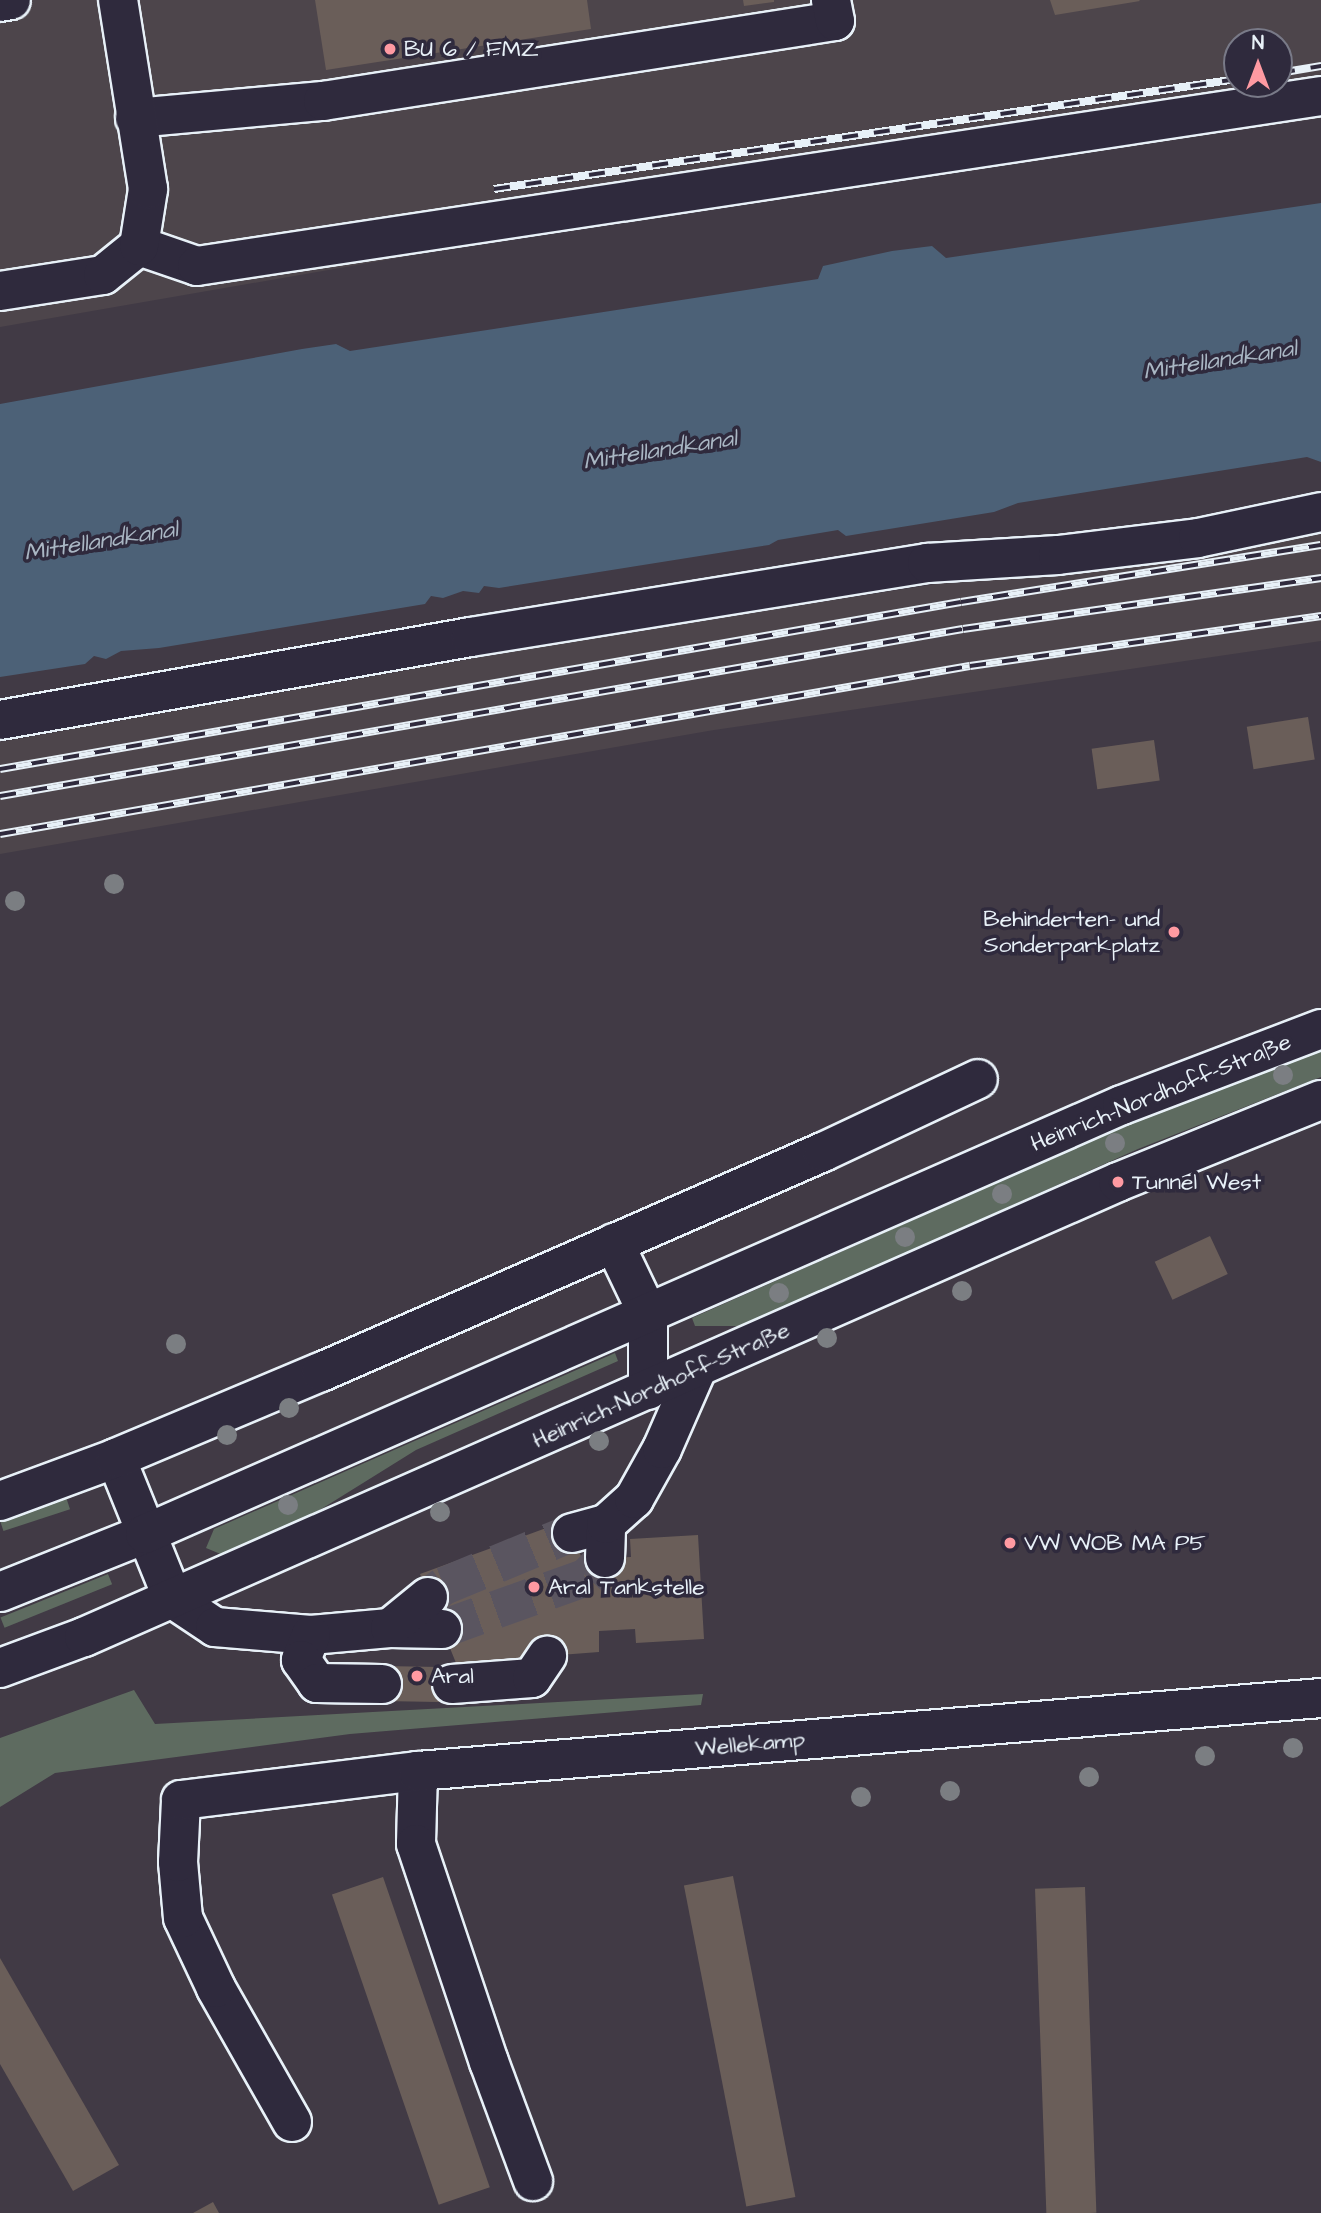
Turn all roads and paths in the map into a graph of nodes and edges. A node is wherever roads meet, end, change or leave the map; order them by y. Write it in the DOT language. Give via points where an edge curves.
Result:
graph roads {
  1 [pos="11,0"];
  2 [pos="118,0"];
  3 [pos="831,0"];
  4 [pos="0,2"];
  5 [pos="1321,96"];
  6 [pos="135,118"];
  7 [pos="139,246"];
  8 [pos="0,291"];
  9 [pos="1321,512"];
  10 [pos="0,720"];
  11 [pos="1321,1029"];
  12 [pos="978,1079"];
  13 [pos="1321,1100"];
  14 [pos="614,1243"];
  15 [pos="648,1314"];
  16 [pos="697,1369"];
  17 [pos="648,1390"];
  18 [pos="116,1458"];
  19 [pos="0,1502"];
  20 [pos="145,1534"];
  21 [pos="594,1538"];
  22 [pos="0,1592"];
  23 [pos="173,1599"];
  24 [pos="435,1613"];
  25 [pos="311,1635"];
  26 [pos="547,1656"];
  27 [pos="0,1668"];
  28 [pos="382,1684"];
  29 [pos="452,1684"];
  30 [pos="1321,1698"];
  31 [pos="418,1771"];
  32 [pos="292,2122"];
  33 [pos="533,2180"];
  1 -- 4 [label="main road"];
  2 -- 6 [label="main road"];
  3 -- 6 [label="main road" via="835,21 323,101"];
  5 -- 7 [label="main road" via="197,266"];
  6 -- 7 [label="main road" via="148,189"];
  7 -- 8 [label="main road" via="103,275"];
  9 -- 10 [label="main road" via="1198,538 1058,555 927,563"];
  11 -- 15 [label="main road, Heinrich-Nordhoff-Straße" via="1122,1105"];
  12 -- 14 [label="main road"];
  13 -- 16 [label="main road, Heinrich-Nordhoff-Straße" via="1118,1182"];
  14 -- 15 [label="main road"];
  14 -- 18 [label="main road"];
  15 -- 17 [label="main road"];
  15 -- 20 [label="main road, Heinrich-Nordhoff-Straße"];
  16 -- 17 [label="main road, Heinrich-Nordhoff-Straße"];
  16 -- 21 [label="main road" via="634,1499"];
  17 -- 23 [label="main road, Heinrich-Nordhoff-Straße"];
  18 -- 19 [label="main road"];
  18 -- 20 [label="main road"];
  20 -- 22 [label="main road, Heinrich-Nordhoff-Straße"];
  20 -- 23 [label="main road"];
  23 -- 25 [label="main road" via="215,1627"];
  23 -- 27 [label="main road, Heinrich-Nordhoff-Straße"];
  24 -- 25 [label="main road" via="390,1628"];
  25 -- 28 [label="main road" via="301,1660 317,1684"];
  26 -- 29 [label="main road" via="532,1678"];
  30 -- 31 [label="main road, Wellekamp"];
  31 -- 32 [label="main road, Wellekamp" via="181,1800 178,1862 183,1918 216,1989"];
  31 -- 33 [label="main road" via="416,1844"];
}
